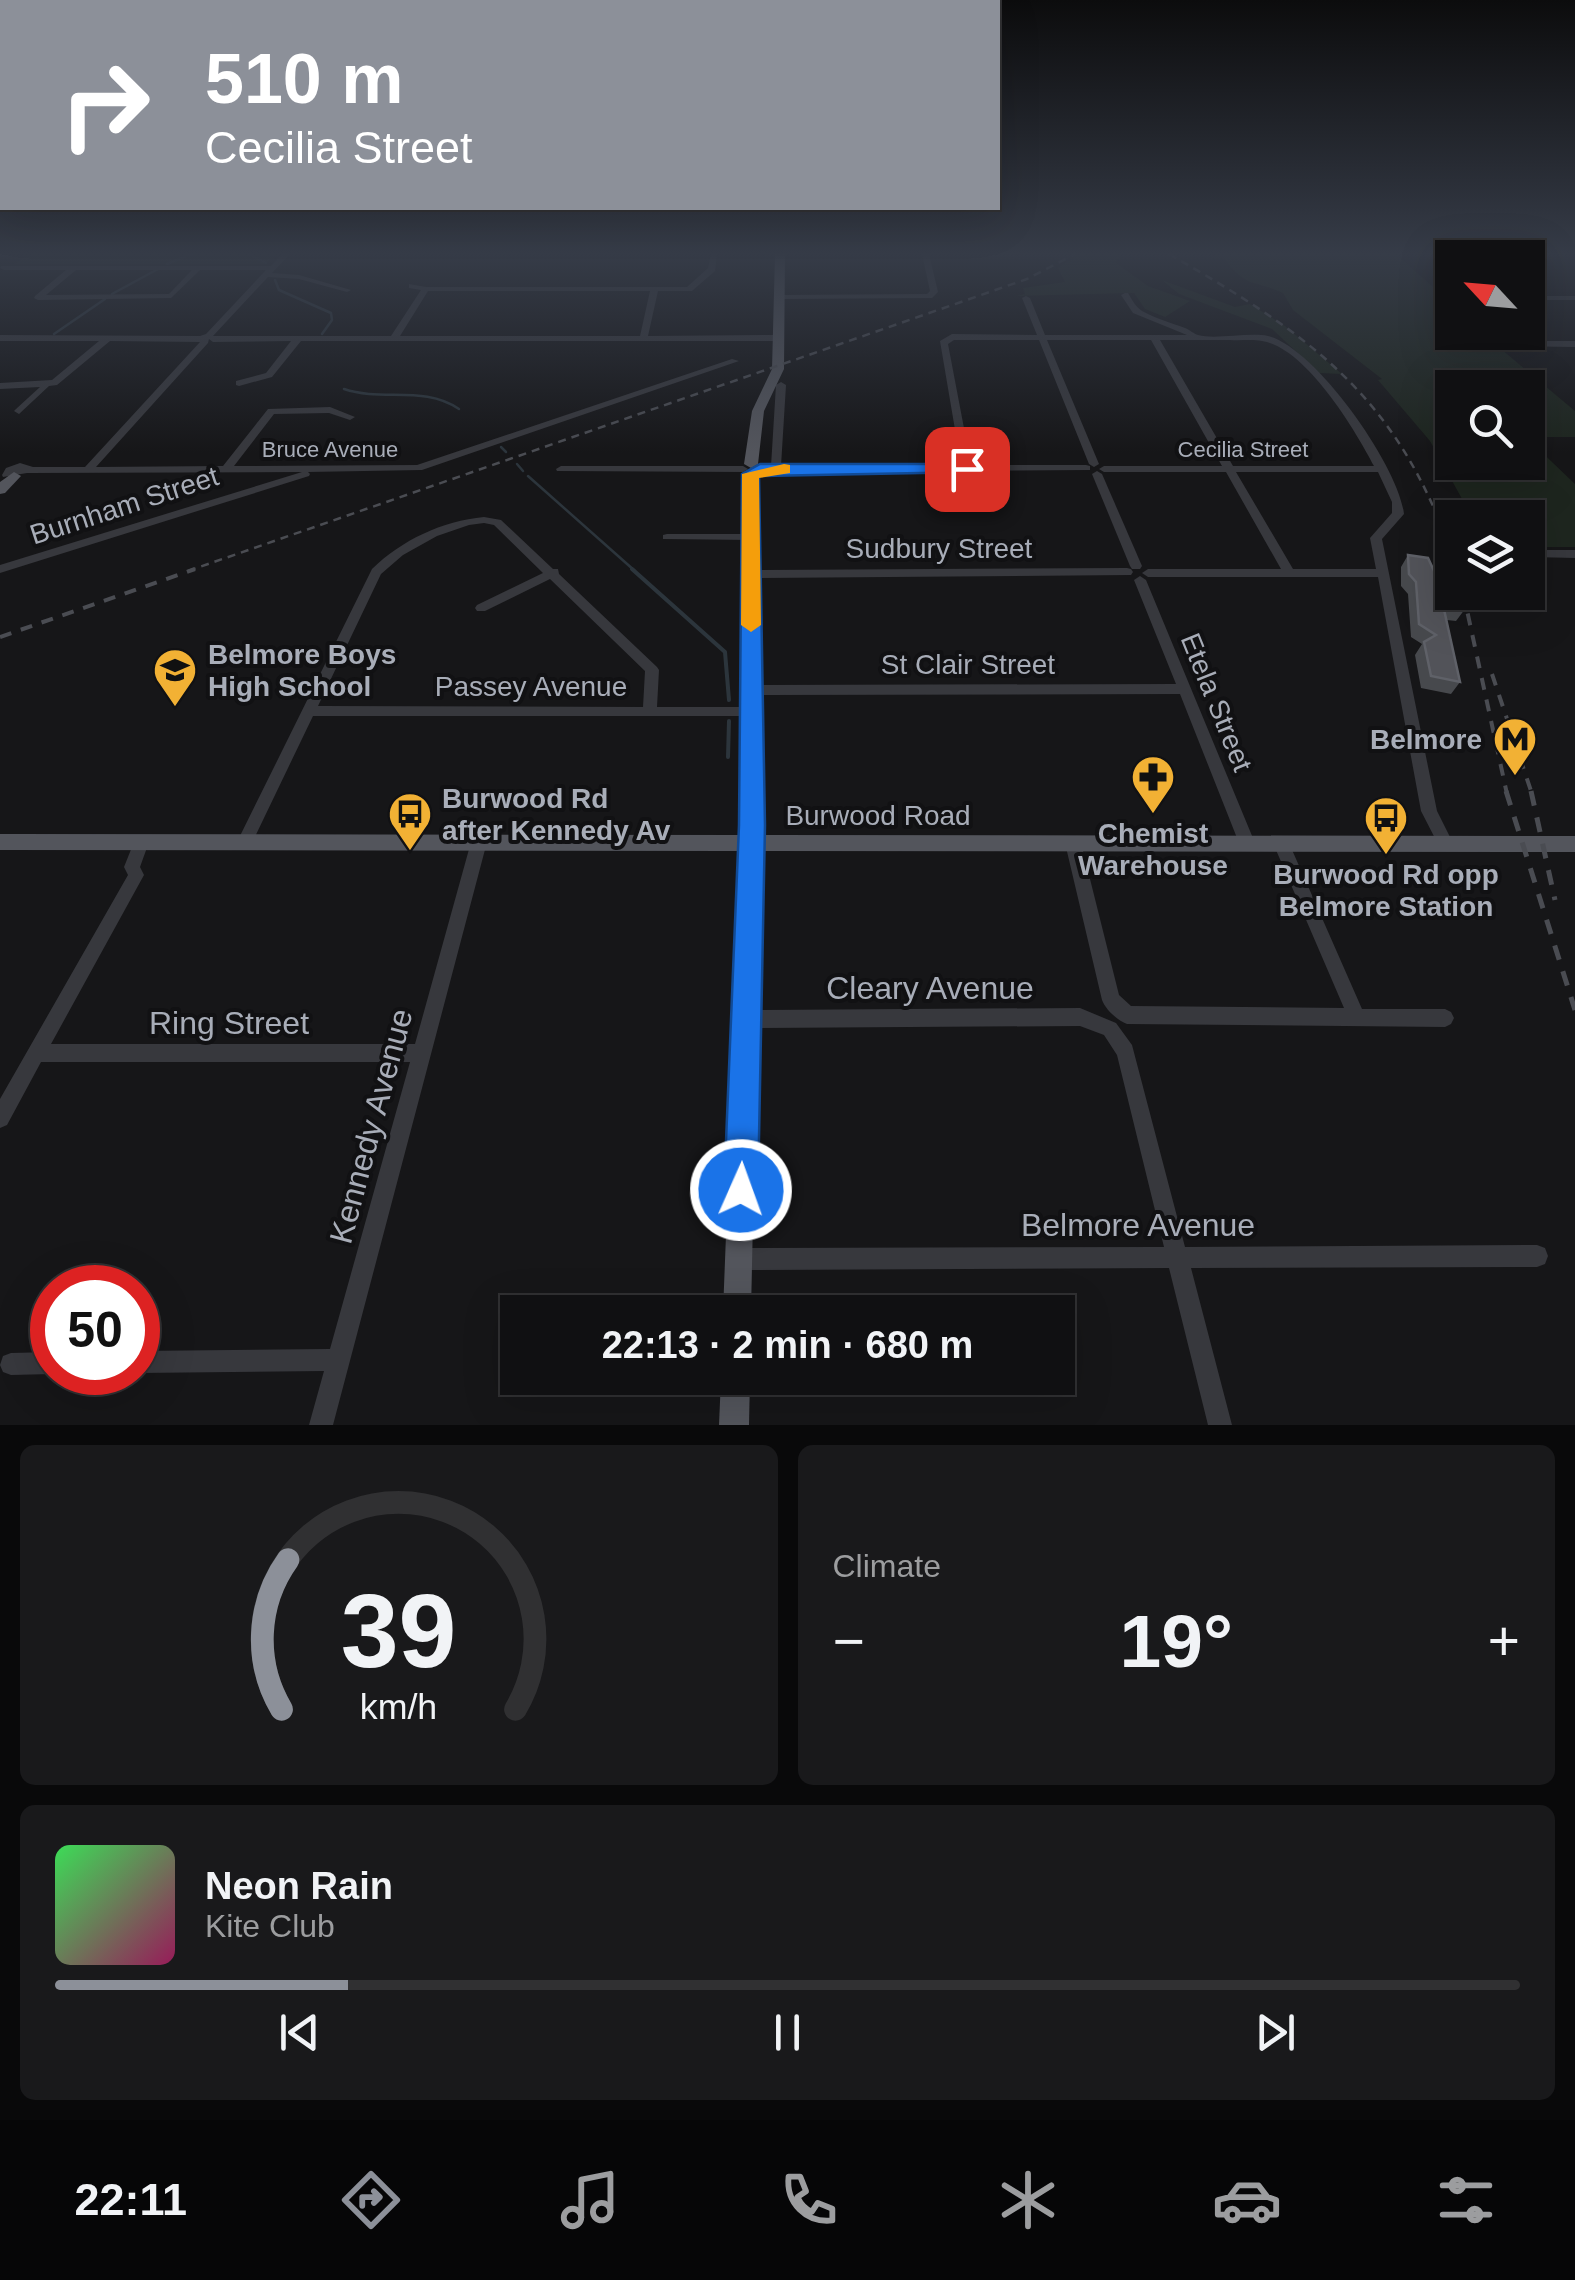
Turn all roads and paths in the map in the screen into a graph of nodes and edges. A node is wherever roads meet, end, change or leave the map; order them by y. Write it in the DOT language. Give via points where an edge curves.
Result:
graph roads {
  1 [pos="224,320"];
  2 [pos="405,320"];
  3 [pos="648,320"];
  4 [pos="778,320"];
  5 [pos="1036,320"];
  6 [pos="1158,320"];
  7 [pos="0,338"];
  8 [pos="107,338"];
  9 [pos="298,338"];
  10 [pos="394,338"];
  11 [pos="644,338"];
  12 [pos="778,338"];
  13 [pos="1043,338"];
  14 [pos="1154,338"];
  15 [pos="1199,338"];
  16 [pos="207,339"];
  17 [pos="1545,344"];
  18 [pos="1572,347"];
  19 [pos="736,360"];
  20 [pos="238,382"];
  21 [pos="0,386"];
  22 [pos="781,386"];
  23 [pos="45,387"];
  24 [pos="18,411"];
  25 [pos="350,417"];
  26 [pos="88,469"];
  27 [pos="226,469"];
  28 [pos="278,469"];
  29 [pos="320,469"];
  30 [pos="560,469"];
  31 [pos="756,469"];
  32 [pos="967,469"];
  33 [pos="1095,469"];
  34 [pos="1229,469"];
  35 [pos="1382,469"];
  36 [pos="13,472"];
  37 [pos="267,485"];
  38 [pos="0,490"];
  39 [pos="667,537"];
  40 [pos="750,537"];
  41 [pos="1545,554"];
  42 [pos="1575,554"];
  43 [pos="0,569"];
  44 [pos="554,572"];
  45 [pos="1138,573"];
  46 [pos="1289,573"];
  47 [pos="1382,573"];
  48 [pos="751,574"];
  49 [pos="481,608"];
  50 [pos="1184,689"];
  51 [pos="751,690"];
  52 [pos="310,710"];
  53 [pos="650,712"];
  54 [pos="752,712"];
  55 [pos="0,842"];
  56 [pos="141,842"];
  57 [pos="245,842"];
  58 [pos="479,842"];
  59 [pos="751,842"];
  60 [pos="1247,842"];
  61 [pos="1073,843"];
  62 [pos="1281,843"];
  63 [pos="1445,843"];
  64 [pos="1570,844"];
  65 [pos="1356,1016"];
  66 [pos="1445,1018"];
  67 [pos="746,1019"];
  68 [pos="1116,1021"];
  69 [pos="36,1053"];
  70 [pos="422,1053"];
  71 [pos="0,1118"];
  72 [pos="1537,1256"];
  73 [pos="1178,1258"];
  74 [pos="739,1259"];
  75 [pos="738,1295"];
  76 [pos="338,1360"];
  77 [pos="160,1362"];
  78 [pos="12,1364"];
  79 [pos="30,1364"];
  80 [pos="735,1395"];
  81 [pos="320,1425"];
  82 [pos="734,1425"];
  83 [pos="1220,1425"];
  1 -- 16 [label="street"];
  2 -- 10 [label="street"];
  3 -- 11 [label="street"];
  4 -- 12 [label="main road"];
  5 -- 13 [label="street, Etela Street"];
  6 -- 15 [label="street"];
  7 -- 8 [label="street"];
  8 -- 16 [label="street"];
  8 -- 23 [label="street"];
  9 -- 10 [label="street"];
  9 -- 16 [label="street"];
  9 -- 20 [label="street" via="269,375"];
  10 -- 11 [label="street"];
  11 -- 12 [label="street"];
  12 -- 31 [label="main road" via="778,364 758,410"];
  13 -- 14 [label="street"];
  13 -- 32 [label="street" via="943,343"];
  13 -- 33 [label="street, Etela Street"];
  14 -- 15 [label="street"];
  14 -- 34 [label="street"];
  15 -- 35 [label="street" via="1273,340 1336,398"];
  16 -- 26 [label="street"];
  17 -- 18 [label="street"];
  19 -- 29 [label="street, Bruce Avenue" via="418,468"];
  21 -- 23 [label="street"];
  22 -- 31 [label="street"];
  23 -- 24 [label="street"];
  25 -- 27 [label="street" via="330,410 271,411"];
  26 -- 27 [label="street, Bruce Avenue"];
  26 -- 36 [label="street, Bruce Avenue"];
  27 -- 28 [label="street, Bruce Avenue"];
  28 -- 29 [label="street, Bruce Avenue"];
  28 -- 37 [label="street"];
  29 -- 37 [label="street, Burnham Street"];
  30 -- 31 [label="street, Cecilia Street"];
  31 -- 32 [label="street, Cecilia Street"];
  31 -- 40 [label="main road"];
  32 -- 33 [label="street, Cecilia Street"];
  33 -- 34 [label="street, Cecilia Street"];
  33 -- 45 [label="street, Etela Street"];
  34 -- 35 [label="street, Cecilia Street"];
  34 -- 46 [label="street"];
  35 -- 47 [label="street" via="1399,511 1378,533"];
  36 -- 38 [label="main road"];
  37 -- 43 [label="street, Burnham Street"];
  39 -- 40 [label="street"];
  40 -- 48 [label="main road"];
  41 -- 42 [label="street"];
  44 -- 49 [label="street"];
  44 -- 52 [label="street" via="494,519 478,519 400,550 376,572"];
  44 -- 53 [label="street" via="652,670"];
  45 -- 46 [label="street, Sudbury Street"];
  45 -- 48 [label="street, Sudbury Street"];
  45 -- 50 [label="street, Etela Street"];
  46 -- 47 [label="street, Sudbury Street"];
  47 -- 63 [label="street" via="1429,811"];
  48 -- 51 [label="main road"];
  50 -- 51 [label="street, St Clair Street"];
  50 -- 60 [label="street, Etela Street"];
  51 -- 54 [label="main road"];
  52 -- 53 [label="street, Passey Avenue"];
  52 -- 57 [label="street"];
  53 -- 54 [label="street, Passey Avenue"];
  54 -- 59 [label="main road"];
  55 -- 56 [label="main road, Burwood Road"];
  56 -- 57 [label="main road, Burwood Road"];
  56 -- 69 [label="street" via="132,867 136,874"];
  57 -- 58 [label="main road, Burwood Road"];
  58 -- 59 [label="main road, Burwood Road"];
  58 -- 70 [label="street, Kennedy Avenue"];
  59 -- 61 [label="main road, Burwood Road"];
  59 -- 67 [label="main road"];
  60 -- 61 [label="main road, Burwood Road"];
  60 -- 62 [label="main road, Burwood Road"];
  61 -- 68 [label="street"];
  62 -- 63 [label="main road, Burwood Road"];
  62 -- 65 [label="street"];
  63 -- 64 [label="main road, Burwood Road"];
  65 -- 66 [label="street, Cleary Avenue"];
  65 -- 68 [label="street, Cleary Avenue"];
  67 -- 68 [label="street, Cleary Avenue"];
  67 -- 74 [label="main road"];
  68 -- 73 [label="street"];
  69 -- 70 [label="street, Ring Street"];
  69 -- 71 [label="street"];
  70 -- 76 [label="street, Kennedy Avenue"];
  72 -- 73 [label="street, Belmore Avenue"];
  73 -- 74 [label="street, Belmore Avenue"];
  73 -- 83 [label="street"];
  74 -- 75 [label="main road"];
  76 -- 77 [label="street"];
  76 -- 81 [label="street, Kennedy Avenue"];
  78 -- 79 [label="street"];
  80 -- 82 [label="main road"];
}
